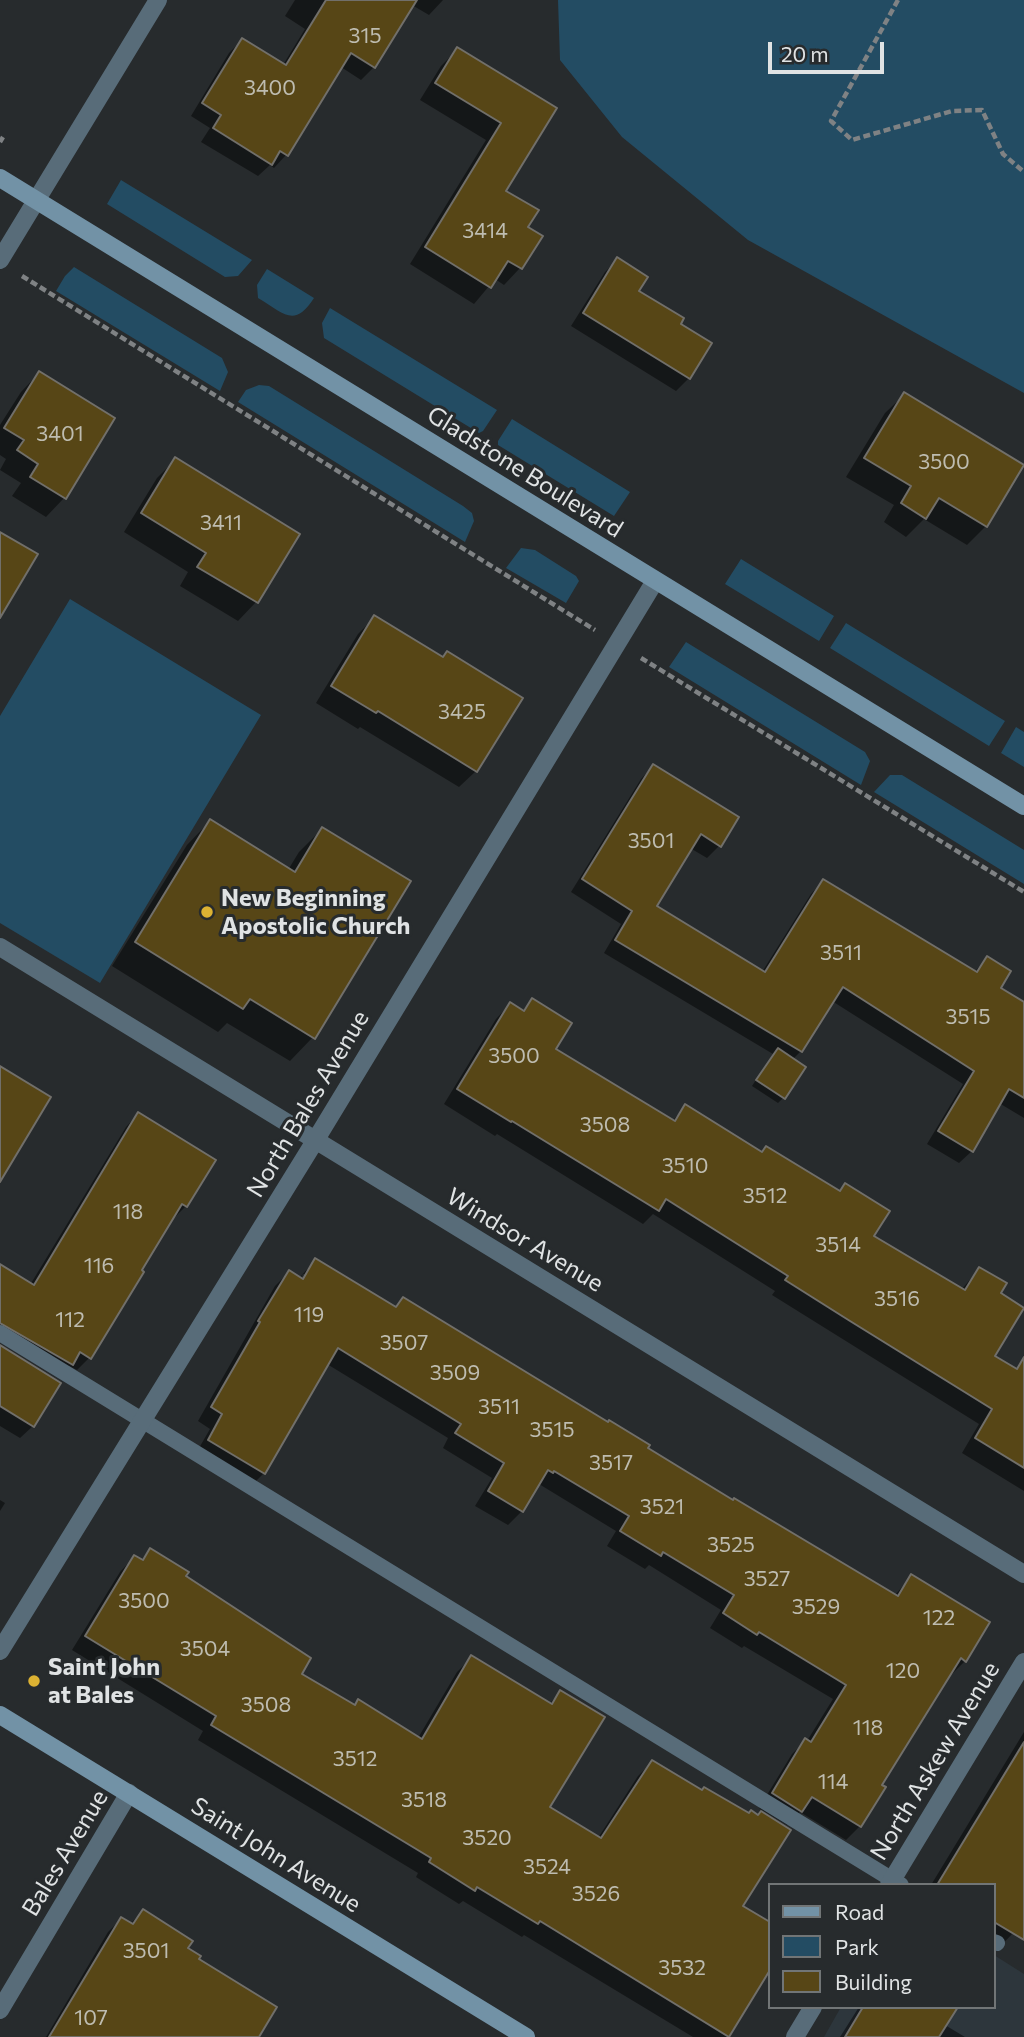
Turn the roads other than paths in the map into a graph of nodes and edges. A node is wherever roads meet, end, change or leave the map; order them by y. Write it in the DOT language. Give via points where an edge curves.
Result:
graph roads {
  1 [pos="158,0"];
  2 [pos="0,178"];
  3 [pos="36,200"];
  4 [pos="0,260"];
  5 [pos="656,581"];
  6 [pos="1024,806"];
  7 [pos="0,947"];
  8 [pos="315,1141"];
  9 [pos="0,1333"];
  10 [pos="143,1420"];
  11 [pos="1024,1574"];
  12 [pos="0,1651"];
  13 [pos="1024,1662"];
  14 [pos="0,1714"];
  15 [pos="129,1793"];
  16 [pos="894,1883"];
  17 [pos="812,2009"];
  18 [pos="0,2010"];
  19 [pos="526,2037"];
  20 [pos="795,2037"];
  1 -- 3 [label="street"];
  2 -- 3 [label="street, Gladstone Boulevard"];
  3 -- 4 [label="street"];
  3 -- 5 [label="street, Gladstone Boulevard"];
  5 -- 6 [label="street, Gladstone Boulevard"];
  5 -- 8 [label="street, North Bales Avenue"];
  7 -- 8 [label="street, Windsor Avenue"];
  8 -- 10 [label="street, North Bales Avenue"];
  8 -- 11 [label="street, Windsor Avenue"];
  9 -- 10 [label="lane"];
  10 -- 12 [label="street, North Bales Avenue"];
  10 -- 16 [label="lane"];
  13 -- 16 [label="street, North Askew Avenue"];
  14 -- 15 [label="street, Saint John Avenue"];
  15 -- 18 [label="street, Bales Avenue"];
  15 -- 19 [label="street, Saint John Avenue"];
  17 -- 20 [label="street"];
}
